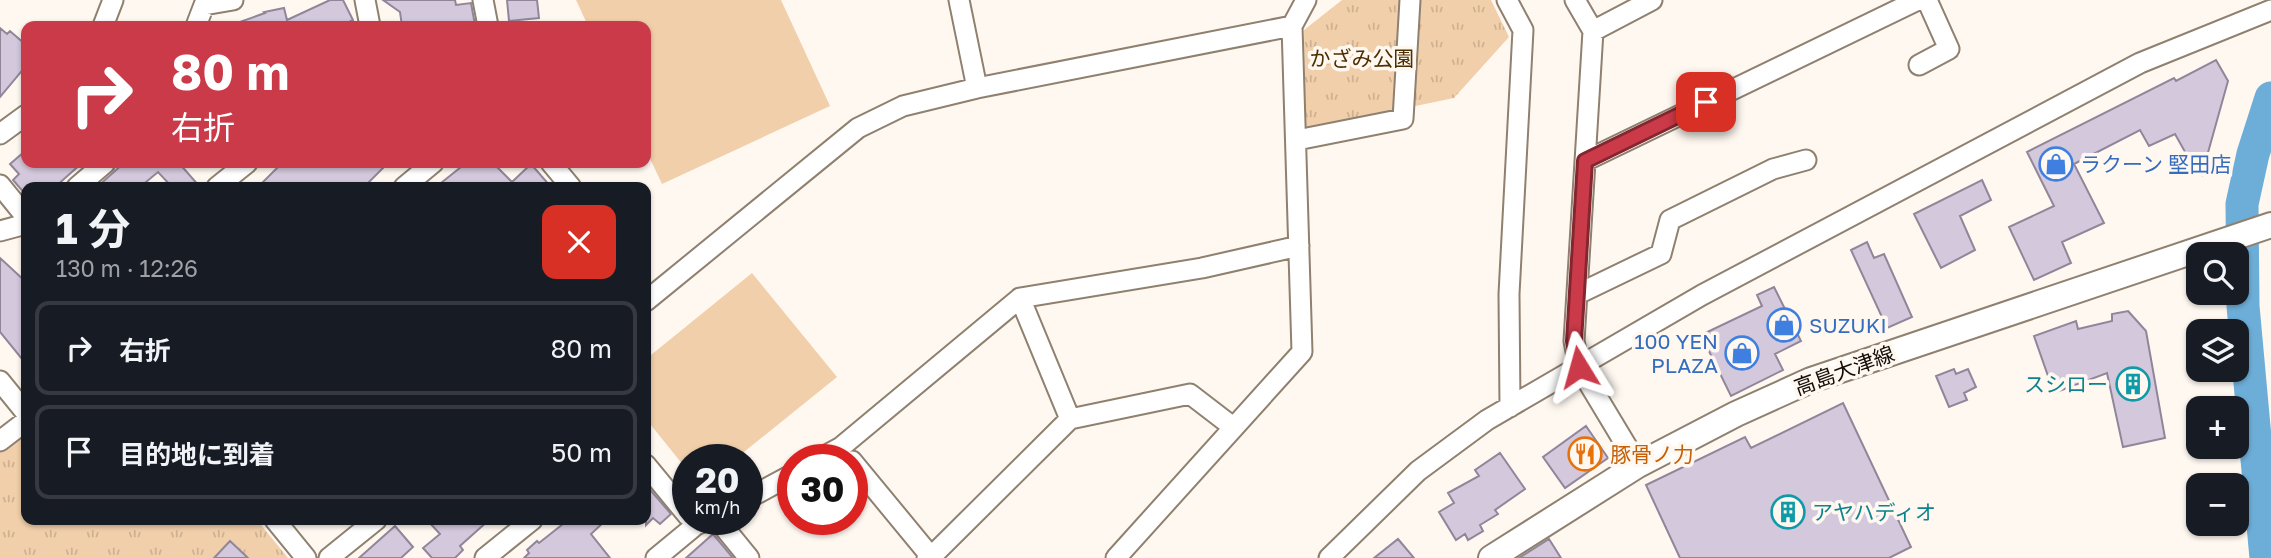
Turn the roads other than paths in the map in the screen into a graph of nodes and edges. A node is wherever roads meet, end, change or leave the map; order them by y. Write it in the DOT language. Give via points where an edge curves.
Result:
graph roads {
  1 [pos="113,0"];
  2 [pos="233,0"];
  3 [pos="365,0"];
  4 [pos="483,0"];
  5 [pos="959,0"];
  6 [pos="1306,0"];
  7 [pos="1409,0"];
  8 [pos="1507,0"];
  9 [pos="1575,0"];
  10 [pos="1652,0"];
  11 [pos="1917,0"];
  12 [pos="1927,0"];
  13 [pos="2271,10"];
  14 [pos="105,21"];
  15 [pos="198,21"];
  16 [pos="369,21"];
  17 [pos="487,21"];
  18 [pos="1292,26"];
  19 [pos="1593,31"];
  20 [pos="1919,65"];
  21 [pos="977,88"];
  22 [pos="21,118"];
  23 [pos="0,134"];
  24 [pos="1297,140"];
  25 [pos="1806,160"];
  26 [pos="1585,161"];
  27 [pos="99,168"];
  28 [pos="241,168"];
  29 [pos="427,168"];
  30 [pos="555,168"];
  31 [pos="83,182"];
  32 [pos="223,182"];
  33 [pos="410,182"];
  34 [pos="567,182"];
  35 [pos="0,185"];
  36 [pos="21,211"];
  37 [pos="21,225"];
  38 [pos="2266,227"];
  39 [pos="0,231"];
  40 [pos="1299,246"];
  41 [pos="651,289"];
  42 [pos="1578,294"];
  43 [pos="1020,298"];
  44 [pos="1579,367"];
  45 [pos="0,381"];
  46 [pos="21,407"];
  47 [pos="1510,407"];
  48 [pos="1070,419"];
  49 [pos="21,425"];
  50 [pos="1233,427"];
  51 [pos="0,441"];
  52 [pos="861,444"];
  53 [pos="1638,465"];
  54 [pos="651,471"];
  55 [pos="868,481"];
  56 [pos="672,494"];
  57 [pos="279,525"];
  58 [pos="370,525"];
  59 [pos="526,525"];
  60 [pos="680,535"];
  61 [pos="730,535"];
  62 [pos="306,558"];
  63 [pos="329,558"];
  64 [pos="485,558"];
  65 [pos="656,558"];
  66 [pos="749,558"];
  67 [pos="930,558"];
  68 [pos="1116,558"];
  69 [pos="1329,558"];
  70 [pos="1491,558"];
  1 -- 14 [label="street"];
  2 -- 15 [label="street" via="204,5"];
  3 -- 16 [label="street"];
  4 -- 17 [label="street"];
  5 -- 21 [label="street"];
  6 -- 18 [label="street"];
  7 -- 24 [label="street" via="1403,119"];
  8 -- 47 [label="street" via="1523,30 1509,294"];
  9 -- 19 [label="street"];
  10 -- 19 [label="street"];
  11 -- 26 [label="street"];
  12 -- 20 [label="street" via="1949,49"];
  13 -- 44 [label="street" via="2140,63 1702,295"];
  18 -- 21 [label="street"];
  18 -- 24 [label="street"];
  19 -- 26 [label="street"];
  21 -- 41 [label="street" via="903,106 859,128"];
  22 -- 23 [label="street"];
  24 -- 40 [label="street"];
  25 -- 42 [label="street" via="1773,169 1670,220 1661,254"];
  26 -- 42 [label="street"];
  27 -- 31 [label="street"];
  28 -- 32 [label="street"];
  29 -- 33 [label="street"];
  30 -- 34 [label="street"];
  35 -- 36 [label="street"];
  37 -- 39 [label="street"];
  38 -- 53 [label="main road, 高島大津線" via="1811,380"];
  40 -- 43 [label="street" via="1202,268"];
  40 -- 50 [label="street" via="1302,352"];
  42 -- 44 [label="street" via="1574,341"];
  43 -- 48 [label="street"];
  43 -- 52 [label="street"];
  44 -- 47 [label="street"];
  44 -- 53 [label="street"];
  45 -- 46 [label="street"];
  47 -- 69 [label="street" via="1418,471"];
  48 -- 50 [label="street" via="1190,394"];
  48 -- 67 [label="street"];
  49 -- 51 [label="street"];
  50 -- 68 [label="street"];
  53 -- 70 [label="main road, 高島大津線"];
  54 -- 56 [label="street"];
  55 -- 67 [label="street"];
  57 -- 62 [label="street"];
  58 -- 63 [label="street"];
  59 -- 64 [label="street"];
  60 -- 65 [label="street"];
  61 -- 66 [label="street"];
}
